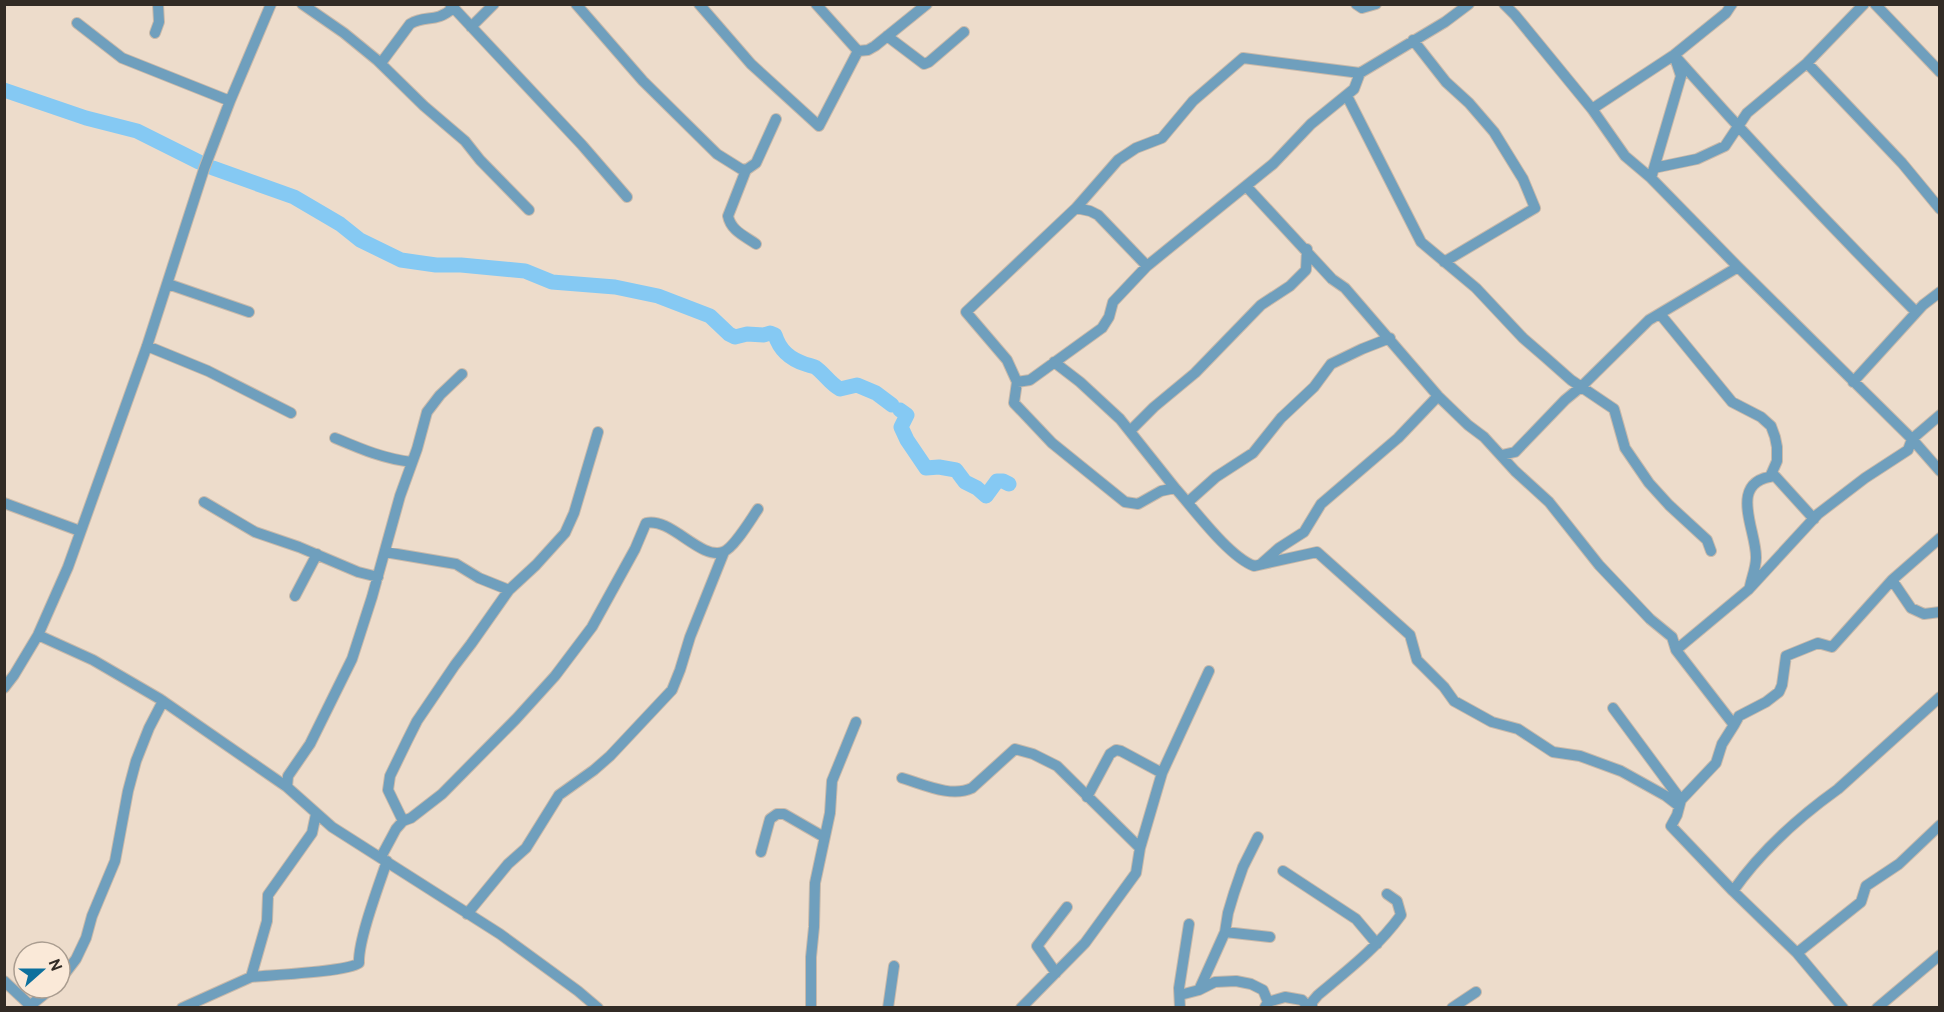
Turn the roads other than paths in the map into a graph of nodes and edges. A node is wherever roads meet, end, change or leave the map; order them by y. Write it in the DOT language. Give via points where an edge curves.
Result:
graph roads {
  1 [pos="158,4"];
  2 [pos="271,4"];
  3 [pos="302,4"];
  4 [pos="494,4"];
  5 [pos="576,4"];
  6 [pos="699,4"];
  7 [pos="816,4"];
  8 [pos="927,4"];
  9 [pos="1356,4"];
  10 [pos="1376,4"];
  11 [pos="1469,4"];
  12 [pos="1504,4"];
  13 [pos="1732,4"];
  14 [pos="1864,4"];
  15 [pos="1875,4"];
  16 [pos="451,6"];
  17 [pos="77,23"];
  18 [pos="471,27"];
  19 [pos="964,32"];
  20 [pos="155,33"];
  21 [pos="887,36"];
  22 [pos="1413,40"];
  23 [pos="858,51"];
  24 [pos="1674,55"];
  25 [pos="381,63"];
  26 [pos="1807,63"];
  27 [pos="1940,72"];
  28 [pos="1360,74"];
  29 [pos="1347,96"];
  30 [pos="230,101"];
  31 [pos="1592,109"];
  32 [pos="776,119"];
  33 [pos="1737,126"];
  34 [pos="746,170"];
  35 [pos="1653,173"];
  36 [pos="1246,186"];
  37 [pos="627,197"];
  38 [pos="1076,208"];
  39 [pos="1940,209"];
  40 [pos="529,210"];
  41 [pos="756,244"];
  42 [pos="1307,249"];
  43 [pos="1444,262"];
  44 [pos="1147,266"];
  45 [pos="1738,267"];
  46 [pos="1323,269"];
  47 [pos="1306,270"];
  48 [pos="168,284"];
  49 [pos="1940,292"];
  50 [pos="249,312"];
  51 [pos="1916,312"];
  52 [pos="1660,314"];
  53 [pos="1390,338"];
  54 [pos="147,346"];
  55 [pos="1054,362"];
  56 [pos="462,374"];
  57 [pos="1017,382"];
  58 [pos="1853,382"];
  59 [pos="1582,386"];
  60 [pos="1438,396"];
  61 [pos="291,413"];
  62 [pos="1940,415"];
  63 [pos="1130,431"];
  64 [pos="598,432"];
  65 [pos="335,438"];
  66 [pos="1912,439"];
  67 [pos="1515,452"];
  68 [pos="1502,455"];
  69 [pos="412,462"];
  70 [pos="1515,471"];
  71 [pos="1940,471"];
  72 [pos="1770,477"];
  73 [pos="1175,488"];
  74 [pos="204,502"];
  75 [pos="1188,502"];
  76 [pos="4,503"];
  77 [pos="758,509"];
  78 [pos="1814,519"];
  79 [pos="80,531"];
  80 [pos="1940,538"];
  81 [pos="1711,551"];
  82 [pos="385,552"];
  83 [pos="724,552"];
  84 [pos="317,554"];
  85 [pos="1261,565"];
  86 [pos="378,577"];
  87 [pos="1892,580"];
  88 [pos="509,590"];
  89 [pos="1748,590"];
  90 [pos="295,596"];
  91 [pos="1940,612"];
  92 [pos="38,635"];
  93 [pos="1676,650"];
  94 [pos="1209,671"];
  95 [pos="4,688"];
  96 [pos="1940,698"];
  97 [pos="163,701"];
  98 [pos="1613,708"];
  99 [pos="856,722"];
  100 [pos="1734,725"];
  101 [pos="1162,773"];
  102 [pos="902,778"];
  103 [pos="287,787"];
  104 [pos="1087,797"];
  105 [pos="1680,803"];
  106 [pos="316,814"];
  107 [pos="403,821"];
  108 [pos="1940,825"];
  109 [pos="824,837"];
  110 [pos="1258,837"];
  111 [pos="1140,848"];
  112 [pos="761,852"];
  113 [pos="384,859"];
  114 [pos="1283,871"];
  115 [pos="1733,891"];
  116 [pos="1387,894"];
  117 [pos="1067,907"];
  118 [pos="467,914"];
  119 [pos="1189,924"];
  120 [pos="1225,932"];
  121 [pos="1270,937"];
  122 [pos="1377,944"];
  123 [pos="1797,953"];
  124 [pos="1940,955"];
  125 [pos="72,964"];
  126 [pos="894,966"];
  127 [pos="1056,973"];
  128 [pos="251,977"];
  129 [pos="4,981"];
  130 [pos="1199,990"];
  131 [pos="1476,992"];
  132 [pos="1180,995"];
  133 [pos="1266,1005"];
  134 [pos="32,1006"];
  135 [pos="188,1006"];
  136 [pos="598,1008"];
  137 [pos="811,1008"];
  138 [pos="888,1008"];
  139 [pos="1021,1008"];
  140 [pos="1180,1008"];
  141 [pos="1310,1008"];
  142 [pos="1452,1008"];
  143 [pos="1843,1008"];
  144 [pos="1877,1008"];
  1 -- 20 [label="street"];
  2 -- 30 [label="street"];
  3 -- 25 [label="street"];
  4 -- 18 [label="street"];
  5 -- 34 [label="street" via="643,81 717,154"];
  6 -- 23 [label="street" via="751,64 819,126"];
  7 -- 23 [label="street"];
  8 -- 21 [label="street"];
  9 -- 10 [label="street" via="1362,8"];
  11 -- 22 [label="street"];
  12 -- 31 [label="street"];
  13 -- 24 [label="street"];
  14 -- 26 [label="street"];
  15 -- 27 [label="street"];
  16 -- 18 [label="street"];
  16 -- 25 [label="street" via="438,18 410,24"];
  17 -- 30 [label="street" via="122,58"];
  18 -- 37 [label="street"];
  19 -- 21 [label="street" via="924,64"];
  21 -- 23 [label="street" via="867,50"];
  22 -- 28 [label="street"];
  22 -- 43 [label="street" via="1494,132 1523,179 1535,208"];
  24 -- 31 [label="street"];
  24 -- 33 [label="street"];
  24 -- 35 [label="street" via="1681,76"];
  25 -- 40 [label="street" via="465,141"];
  26 -- 33 [label="street"];
  26 -- 39 [label="street"];
  28 -- 29 [label="street"];
  28 -- 38 [label="street" via="1242,58 1193,101 1162,138 1118,160"];
  29 -- 36 [label="street" via="1311,124"];
  29 -- 43 [label="street" via="1421,242"];
  30 -- 48 [label="street"];
  31 -- 35 [label="street" via="1625,156"];
  32 -- 34 [label="street" via="756,163"];
  33 -- 35 [label="street" via="1725,146"];
  33 -- 51 [label="street"];
  34 -- 41 [label="street" via="728,216 735,230"];
  35 -- 45 [label="street"];
  36 -- 42 [label="street"];
  36 -- 44 [label="street"];
  38 -- 44 [label="street" via="1098,215"];
  38 -- 57 [label="street" via="966,312 1007,360"];
  42 -- 46 [label="street"];
  42 -- 47 [label="street"];
  43 -- 59 [label="street" via="1476,288 1538,351"];
  44 -- 55 [label="street" via="1113,302 1102,328"];
  45 -- 52 [label="street"];
  45 -- 58 [label="street"];
  46 -- 47 [label="street"];
  46 -- 53 [label="street"];
  47 -- 63 [label="street" via="1261,305 1195,373"];
  48 -- 50 [label="street"];
  48 -- 54 [label="street"];
  49 -- 51 [label="street"];
  51 -- 58 [label="street"];
  52 -- 59 [label="street" via="1649,320"];
  52 -- 72 [label="street" via="1732,402 1771,426 1777,461"];
  53 -- 60 [label="street"];
  53 -- 75 [label="street" via="1331,364 1253,453 1216,477"];
  54 -- 61 [label="street" via="208,371"];
  54 -- 79 [label="street"];
  55 -- 57 [label="street" via="1030,380"];
  55 -- 63 [label="street"];
  56 -- 69 [label="street" via="427,411"];
  57 -- 73 [label="street" via="1014,403 1052,443 1125,502 1138,504"];
  58 -- 66 [label="street"];
  59 -- 67 [label="street"];
  59 -- 81 [label="street" via="1614,409 1625,448 1669,505 1707,540"];
  60 -- 68 [label="street"];
  60 -- 85 [label="street" via="1398,438 1321,504 1304,532"];
  62 -- 66 [label="street"];
  63 -- 73 [label="street"];
  64 -- 88 [label="street" via="565,533"];
  65 -- 69 [label="street" via="380,456"];
  66 -- 71 [label="street"];
  66 -- 78 [label="street" via="1908,450 1864,478"];
  67 -- 68 [label="street"];
  67 -- 70 [label="street"];
  68 -- 70 [label="street"];
  69 -- 82 [label="street"];
  70 -- 93 [label="street" via="1549,502 1599,565 1672,638"];
  72 -- 78 [label="street" via="1775,476"];
  72 -- 89 [label="street" via="1764,477 1748,493 1747,515 1756,558"];
  73 -- 75 [label="street"];
  74 -- 84 [label="street" via="255,531"];
  75 -- 85 [label="street" via="1242,559 1254,566"];
  76 -- 79 [label="street"];
  77 -- 83 [label="street"];
  78 -- 89 [label="street"];
  79 -- 92 [label="street"];
  80 -- 87 [label="street"];
  82 -- 86 [label="street"];
  82 -- 88 [label="street" via="456,564"];
  83 -- 107 [label="street" via="705,550 662,524 646,523 592,627 547,684 442,794"];
  83 -- 118 [label="street" via="672,690 610,756 560,795 526,848"];
  84 -- 86 [label="street"];
  84 -- 90 [label="street"];
  85 -- 105 [label="street" via="1317,552 1410,635 1417,660 1454,701 1492,722 1518,729 1553,752 1580,756 1621,771"];
  86 -- 103 [label="street" via="352,659 310,744 288,776"];
  87 -- 91 [label="street" via="1911,608 1924,614"];
  87 -- 100 [label="street" via="1832,647 1818,643 1786,656 1779,692 1739,716"];
  88 -- 107 [label="street" via="417,721 390,776 388,790"];
  89 -- 93 [label="street"];
  92 -- 95 [label="street"];
  92 -- 97 [label="street" via="93,660"];
  93 -- 100 [label="street"];
  94 -- 101 [label="street"];
  96 -- 115 [label="street" via="1784,833"];
  97 -- 103 [label="street"];
  97 -- 125 [label="street" via="136,761 115,861"];
  98 -- 105 [label="street"];
  99 -- 109 [label="street" via="832,781"];
  100 -- 105 [label="street" via="1716,764"];
  101 -- 104 [label="street" via="1116,750 1110,754"];
  101 -- 111 [label="street"];
  102 -- 104 [label="street" via="965,792 1015,749 1057,766"];
  103 -- 106 [label="street"];
  104 -- 111 [label="street"];
  105 -- 115 [label="street" via="1671,826"];
  106 -- 113 [label="street"];
  106 -- 128 [label="street" via="312,833 268,896 267,921"];
  107 -- 113 [label="street"];
  108 -- 123 [label="street" via="1899,864 1866,886 1861,902"];
  109 -- 112 [label="street" via="784,814 777,814 770,819"];
  109 -- 137 [label="street" via="815,883"];
  110 -- 120 [label="street" via="1243,867"];
  111 -- 127 [label="street" via="1136,873 1119,899"];
  113 -- 118 [label="street"];
  113 -- 128 [label="street" via="359,963 314,973"];
  114 -- 122 [label="street" via="1356,919"];
  115 -- 123 [label="street"];
  116 -- 122 [label="street" via="1397,901 1401,915"];
  117 -- 127 [label="street" via="1037,946"];
  118 -- 136 [label="street"];
  119 -- 132 [label="street"];
  120 -- 121 [label="street"];
  120 -- 130 [label="street"];
  122 -- 141 [label="street" via="1318,995"];
  123 -- 143 [label="street"];
  124 -- 144 [label="street"];
  126 -- 138 [label="street"];
  127 -- 139 [label="street"];
  128 -- 135 [label="street"];
  129 -- 134 [label="street"];
  130 -- 132 [label="street"];
  130 -- 133 [label="street" via="1215,982 1251,984 1263,990"];
  131 -- 142 [label="street"];
  132 -- 140 [label="street"];
  133 -- 141 [label="street" via="1286,997 1302,1000"];
}
